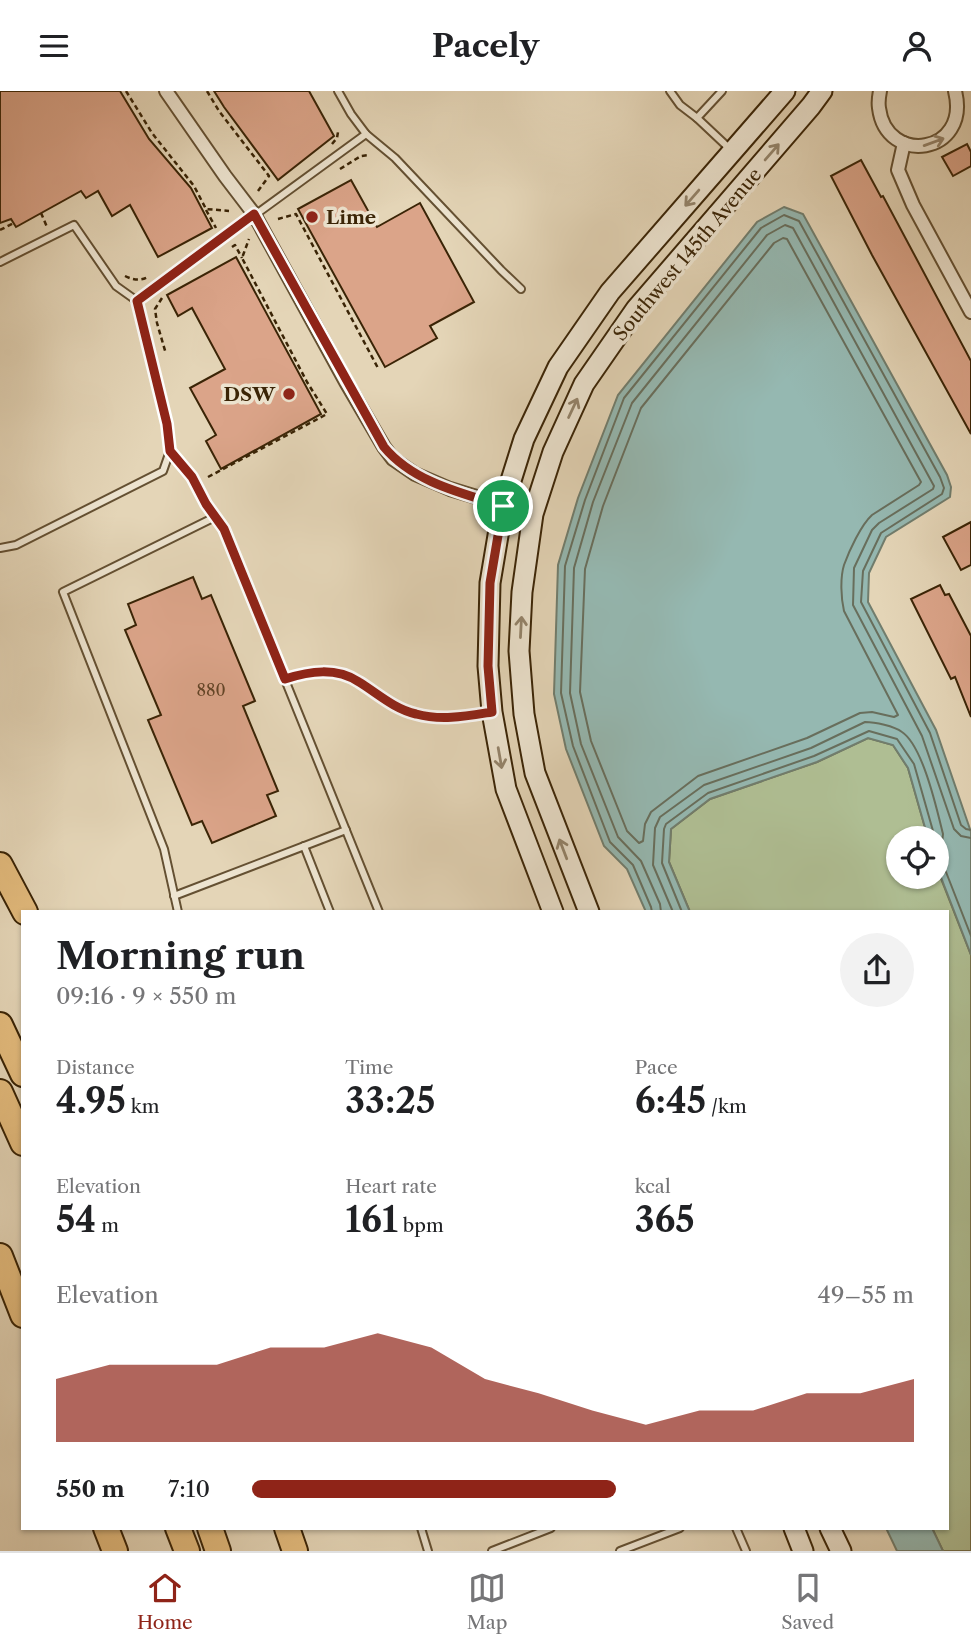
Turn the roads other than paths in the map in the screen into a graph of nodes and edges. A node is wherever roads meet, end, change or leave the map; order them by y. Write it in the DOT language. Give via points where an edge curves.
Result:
graph roads {
  1 [pos="166,91"];
  2 [pos="338,91"];
  3 [pos="670,91"];
  4 [pos="722,91"];
  5 [pos="785,91"];
  6 [pos="822,91"];
  7 [pos="880,91"];
  8 [pos="955,91"];
  9 [pos="964,113"];
  10 [pos="697,118"];
  11 [pos="366,134"];
  12 [pos="904,143"];
  13 [pos="732,151"];
  14 [pos="254,214"];
  15 [pos="0,262"];
  16 [pos="521,289"];
  17 [pos="137,301"];
  18 [pos="971,312"];
  19 [pos="170,451"];
  20 [pos="503,506"];
  21 [pos="533,515"];
  22 [pos="215,517"];
  23 [pos="0,548"];
  24 [pos="285,679"];
  25 [pos="492,712"];
  26 [pos="346,830"];
  27 [pos="304,846"];
  28 [pos="0,865"];
  29 [pos="174,896"];
  30 [pos="24,910"];
  31 [pos="178,910"];
  32 [pos="329,910"];
  33 [pos="378,910"];
  34 [pos="552,910"];
  35 [pos="588,910"];
  36 [pos="0,1025"];
  37 [pos="21,1070"];
  38 [pos="0,1093"];
  39 [pos="21,1139"];
  40 [pos="0,1256"];
  41 [pos="21,1310"];
  42 [pos="107,1530"];
  43 [pos="179,1530"];
  44 [pos="211,1530"];
  45 [pos="288,1530"];
  46 [pos="423,1530"];
  47 [pos="546,1530"];
  48 [pos="675,1530"];
  49 [pos="737,1530"];
  50 [pos="795,1530"];
  51 [pos="831,1530"];
  52 [pos="115,1551"];
  53 [pos="187,1551"];
  54 [pos="218,1551"];
  55 [pos="295,1551"];
  56 [pos="428,1551"];
  57 [pos="492,1551"];
  58 [pos="620,1551"];
  59 [pos="746,1551"];
  60 [pos="803,1551"];
  61 [pos="841,1551"];
  1 -- 14 [label="street"];
  2 -- 11 [label="lane"];
  3 -- 10 [label="lane"];
  4 -- 10 [label="lane"];
  5 -- 13 [label="street, Southwest 145th Avenue"];
  21 -- 6 [label="street, Southwest 145th Avenue, one-way" via="553,452 584,384 636,309"];
  7 -- 12 [label="street" via="884,124"];
  8 -- 9 [label="street"];
  12 -- 9 [label="street, one-way" via="932,146 946,138"];
  10 -- 13 [label="lane"];
  11 -- 14 [label="lane"];
  11 -- 16 [label="lane" via="395,158"];
  12 -- 18 [label="street" via="898,170"];
  13 -- 20 [label="street, Southwest 145th Avenue, one-way" via="610,292 558,367 524,439"];
  14 -- 17 [label="lane"];
  14 -- 20 [label="street" via="393,459 450,489"];
  15 -- 17 [label="lane" via="74,225 116,286"];
  17 -- 19 [label="lane"];
  19 -- 22 [label="lane" via="192,477"];
  19 -- 23 [label="lane" via="163,471 16,545"];
  20 -- 21 [label="street"];
  20 -- 25 [label="street, Southwest 145th Avenue" via="490,583"];
  35 -- 21 [label="street, Southwest 145th Avenue, one-way" via="535,773 524,714 519,651"];
  22 -- 24 [label="lane" via="224,529"];
  22 -- 29 [label="lane" via="63,592 164,849"];
  24 -- 25 [label="lane" via="333,672 347,675 414,714 452,718"];
  24 -- 26 [label="lane"];
  25 -- 34 [label="street, Southwest 145th Avenue, one-way" via="506,789"];
  26 -- 27 [label="lane"];
  26 -- 33 [label="lane"];
  27 -- 29 [label="lane"];
  27 -- 32 [label="lane"];
  28 -- 30 [label="highway"];
  29 -- 31 [label="lane"];
  36 -- 37 [label="highway"];
  38 -- 39 [label="highway"];
  40 -- 41 [label="highway"];
  42 -- 52 [label="highway"];
  43 -- 53 [label="highway"];
  44 -- 54 [label="highway"];
  45 -- 55 [label="highway"];
  46 -- 56 [label="lane"];
  47 -- 57 [label="lane"];
  48 -- 58 [label="lane"];
  49 -- 59 [label="lane"];
  50 -- 60 [label="street"];
  51 -- 61 [label="street"];
}
